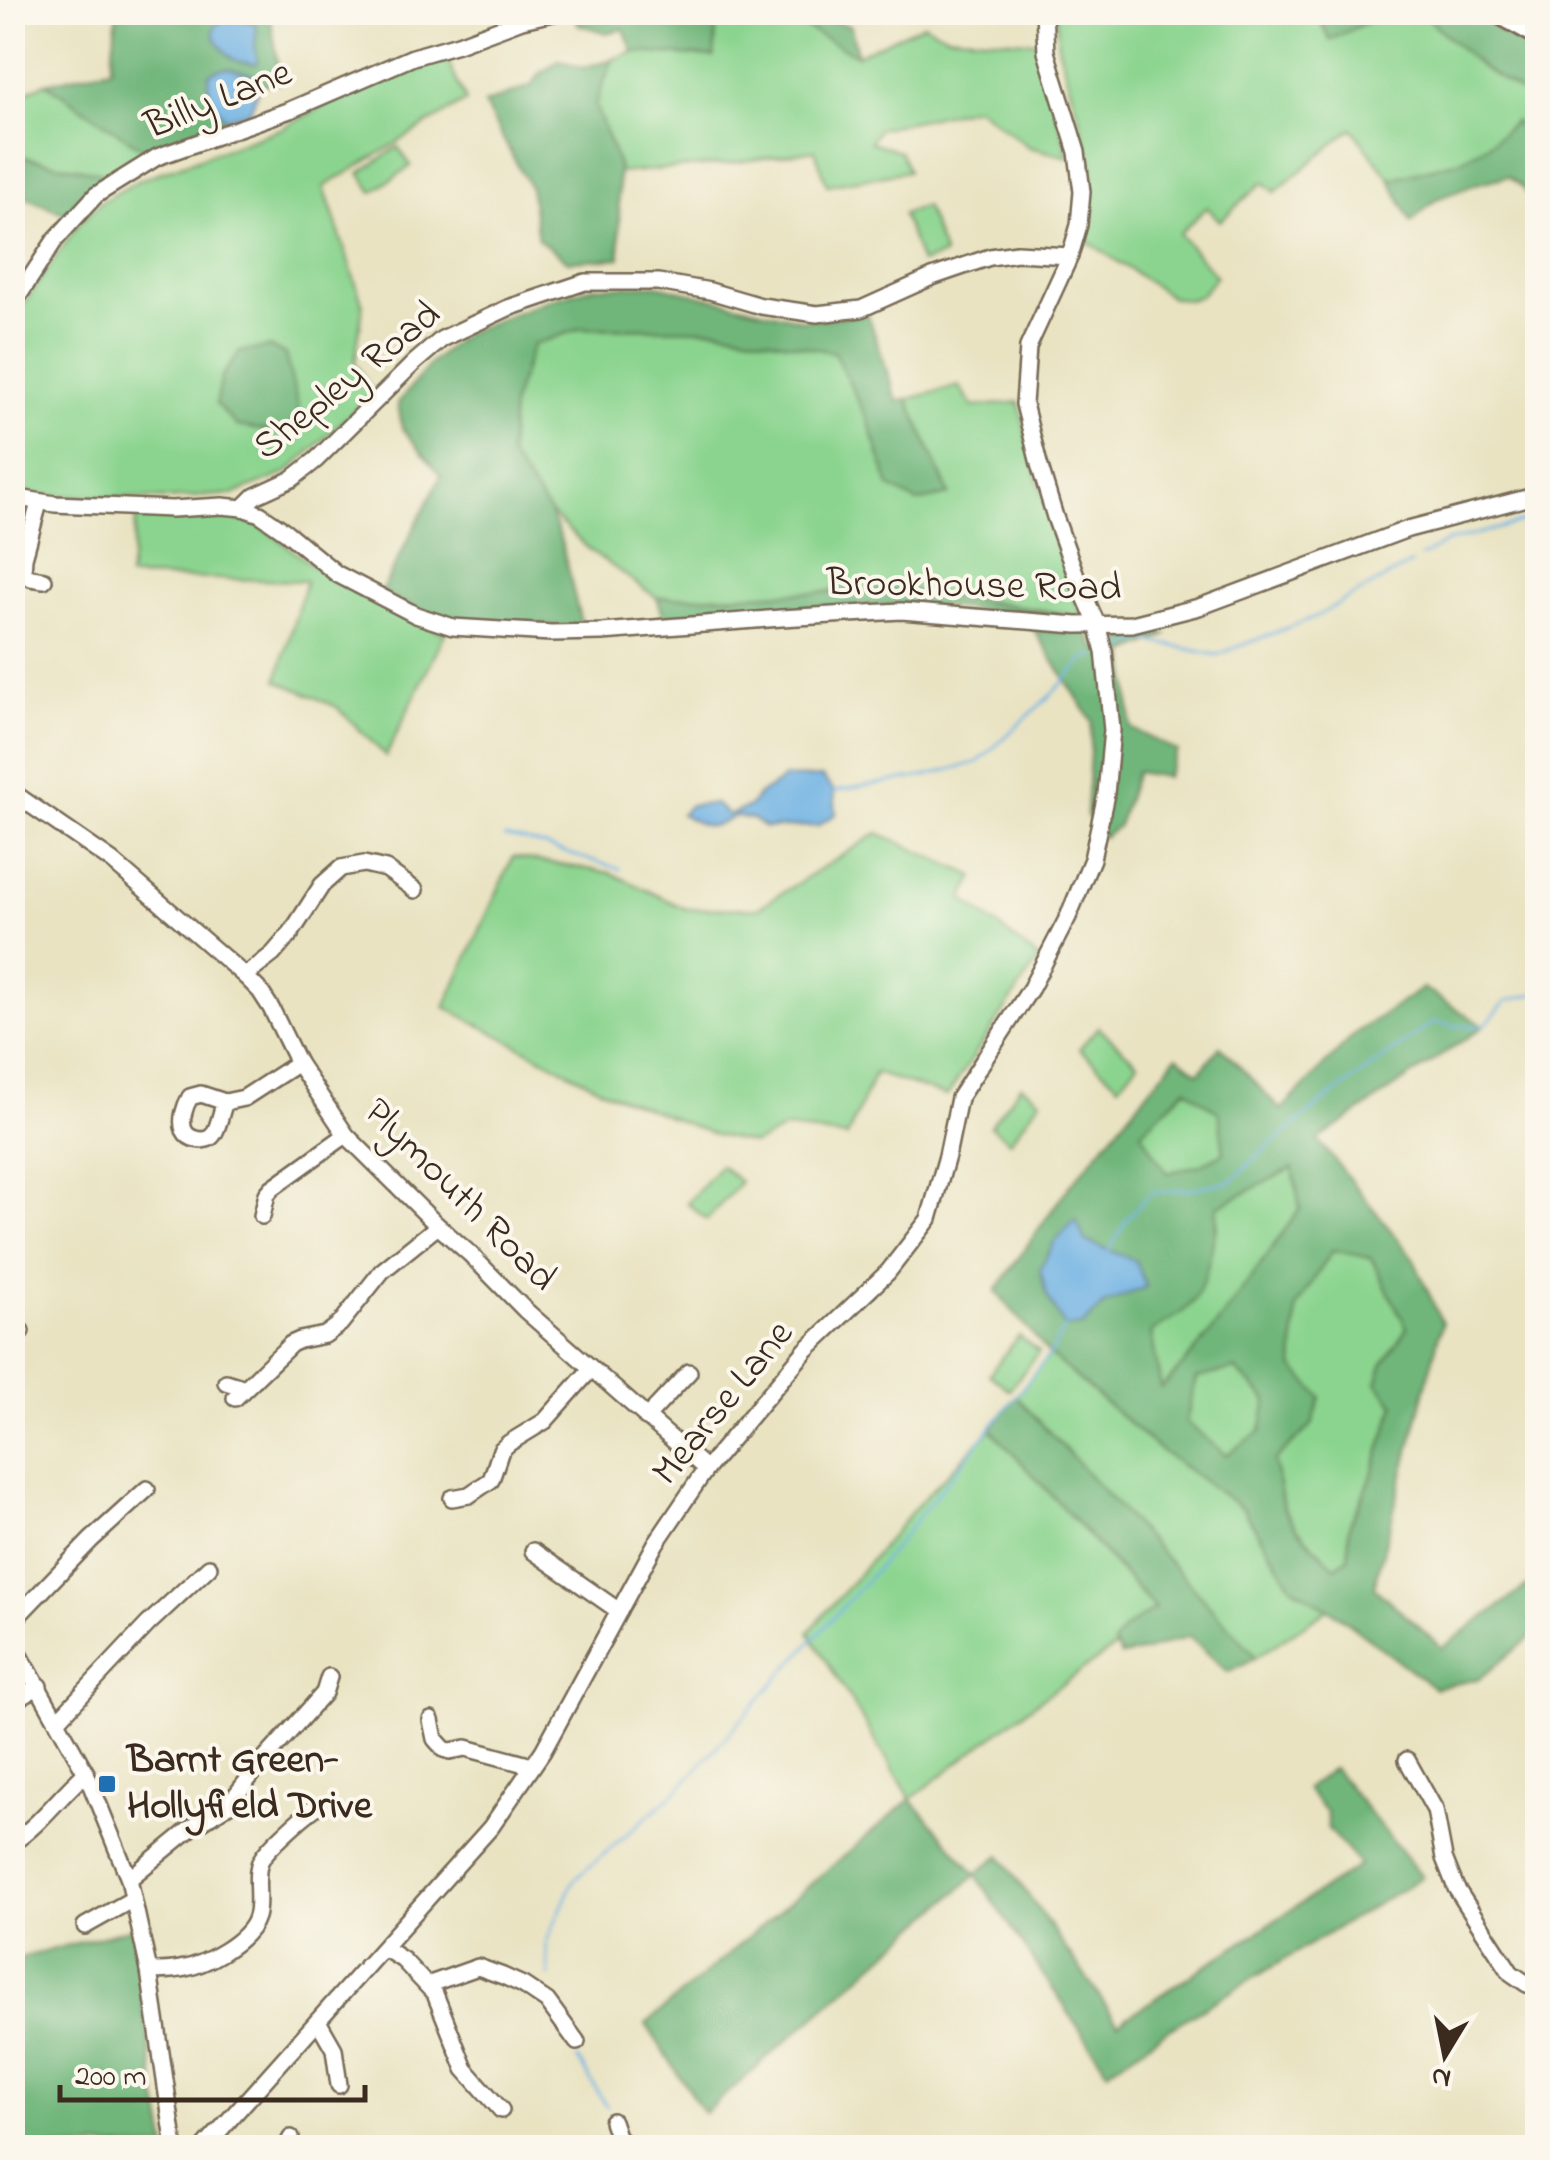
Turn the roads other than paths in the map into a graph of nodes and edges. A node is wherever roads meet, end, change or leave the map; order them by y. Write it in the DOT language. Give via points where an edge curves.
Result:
graph roads {
  1 [pos="558,12"];
  2 [pos="1044,12"];
  3 [pos="1500,12"];
  4 [pos="1538,33"];
  5 [pos="1070,256"];
  6 [pos="12,306"];
  7 [pos="1538,495"];
  8 [pos="15,502"];
  9 [pos="39,503"];
  10 [pos="243,508"];
  11 [pos="44,580"];
  12 [pos="1097,624"];
  13 [pos="1132,624"];
  14 [pos="1104,650"];
  15 [pos="12,792"];
  16 [pos="415,890"];
  17 [pos="245,976"];
  18 [pos="298,1063"];
  19 [pos="225,1102"];
  20 [pos="346,1134"];
  21 [pos="262,1216"];
  22 [pos="438,1226"];
  23 [pos="591,1369"];
  24 [pos="689,1372"];
  25 [pos="226,1382"];
  26 [pos="646,1418"];
  27 [pos="706,1469"];
  28 [pos="146,1489"];
  29 [pos="452,1498"];
  30 [pos="533,1551"];
  31 [pos="208,1567"];
  32 [pos="619,1612"];
  33 [pos="12,1622"];
  34 [pos="12,1641"];
  35 [pos="329,1677"];
  36 [pos="39,1686"];
  37 [pos="12,1702"];
  38 [pos="58,1720"];
  39 [pos="431,1720"];
  40 [pos="1408,1760"];
  41 [pos="532,1766"];
  42 [pos="86,1773"];
  43 [pos="316,1807"];
  44 [pos="12,1843"];
  45 [pos="128,1879"];
  46 [pos="133,1899"];
  47 [pos="85,1926"];
  48 [pos="384,1948"];
  49 [pos="149,1971"];
  50 [pos="427,1985"];
  51 [pos="1538,1987"];
  52 [pos="318,2021"];
  53 [pos="577,2042"];
  54 [pos="342,2089"];
  55 [pos="501,2110"];
  56 [pos="612,2122"];
  57 [pos="176,2144"];
  58 [pos="204,2148"];
  59 [pos="626,2148"];
  1 -- 6 [label="street, Billy Lane" via="413,57 157,157 96,195 55,240"];
  2 -- 5 [label="street, Mearse Lane" via="1046,52 1082,181"];
  3 -- 4 [label="highway"];
  5 -- 10 [label="street, Shepley Road" via="990,257 861,309 817,314 658,282 585,282 442,339 316,460"];
  5 -- 12 [label="street, Mearse Lane" via="1028,347 1024,404 1055,517"];
  7 -- 13 [label="street, Brookhouse Road" via="1408,528 1199,608"];
  8 -- 9 [label="street, Shepley Road"];
  9 -- 10 [label="street, Shepley Road"];
  9 -- 11 [label="street" via="23,573"];
  10 -- 12 [label="street, Brookhouse Road" via="364,590 453,627 551,634 901,612"];
  12 -- 13 [label="street, Brookhouse Road"];
  12 -- 14 [label="street, Mearse Lane"];
  13 -- 14 [label="street"];
  14 -- 27 [label="street, Mearse Lane" via="1112,730 1092,860 1031,988 959,1098 929,1218 888,1272 806,1350"];
  15 -- 17 [label="street, Plymouth Road" via="112,861"];
  16 -- 17 [label="street" via="386,868 342,868 322,885 292,933"];
  17 -- 18 [label="street, Plymouth Road" via="271,1008"];
  18 -- 19 [label="street" via="244,1098"];
  18 -- 20 [label="street, Plymouth Road"];
  20 -- 21 [label="street" via="272,1188"];
  20 -- 22 [label="street, Plymouth Road"];
  22 -- 23 [label="street, Plymouth Road"];
  22 -- 25 [label="street" via="382,1270 326,1335 291,1344 240,1393"];
  23 -- 26 [label="street, Plymouth Road"];
  23 -- 29 [label="street" via="546,1422 501,1450 490,1480"];
  24 -- 26 [label="street"];
  26 -- 27 [label="street, Plymouth Road"];
  27 -- 32 [label="street, Mearse Lane"];
  28 -- 33 [label="street"];
  30 -- 32 [label="street"];
  31 -- 38 [label="street"];
  32 -- 41 [label="street, Mearse Lane"];
  34 -- 36 [label="street"];
  35 -- 45 [label="street" via="324,1693 229,1804"];
  36 -- 37 [label="street"];
  36 -- 38 [label="street"];
  38 -- 42 [label="street"];
  39 -- 41 [label="street" via="444,1749 466,1748"];
  40 -- 51 [label="street" via="1435,1810 1456,1888 1511,1973"];
  41 -- 48 [label="street, Mearse Lane" via="491,1828"];
  42 -- 44 [label="street"];
  42 -- 45 [label="street"];
  43 -- 49 [label="street" via="260,1861 257,1916 240,1940 183,1969"];
  45 -- 46 [label="street"];
  46 -- 47 [label="street"];
  46 -- 49 [label="street"];
  48 -- 50 [label="street"];
  48 -- 52 [label="street, Mearse Lane"];
  49 -- 57 [label="street"];
  50 -- 53 [label="street" via="478,1967 503,1976 547,2001"];
  50 -- 55 [label="street" via="465,2069"];
  52 -- 54 [label="street" via="334,2049"];
  52 -- 58 [label="street, Mearse Lane"];
  56 -- 59 [label="street"];
}
